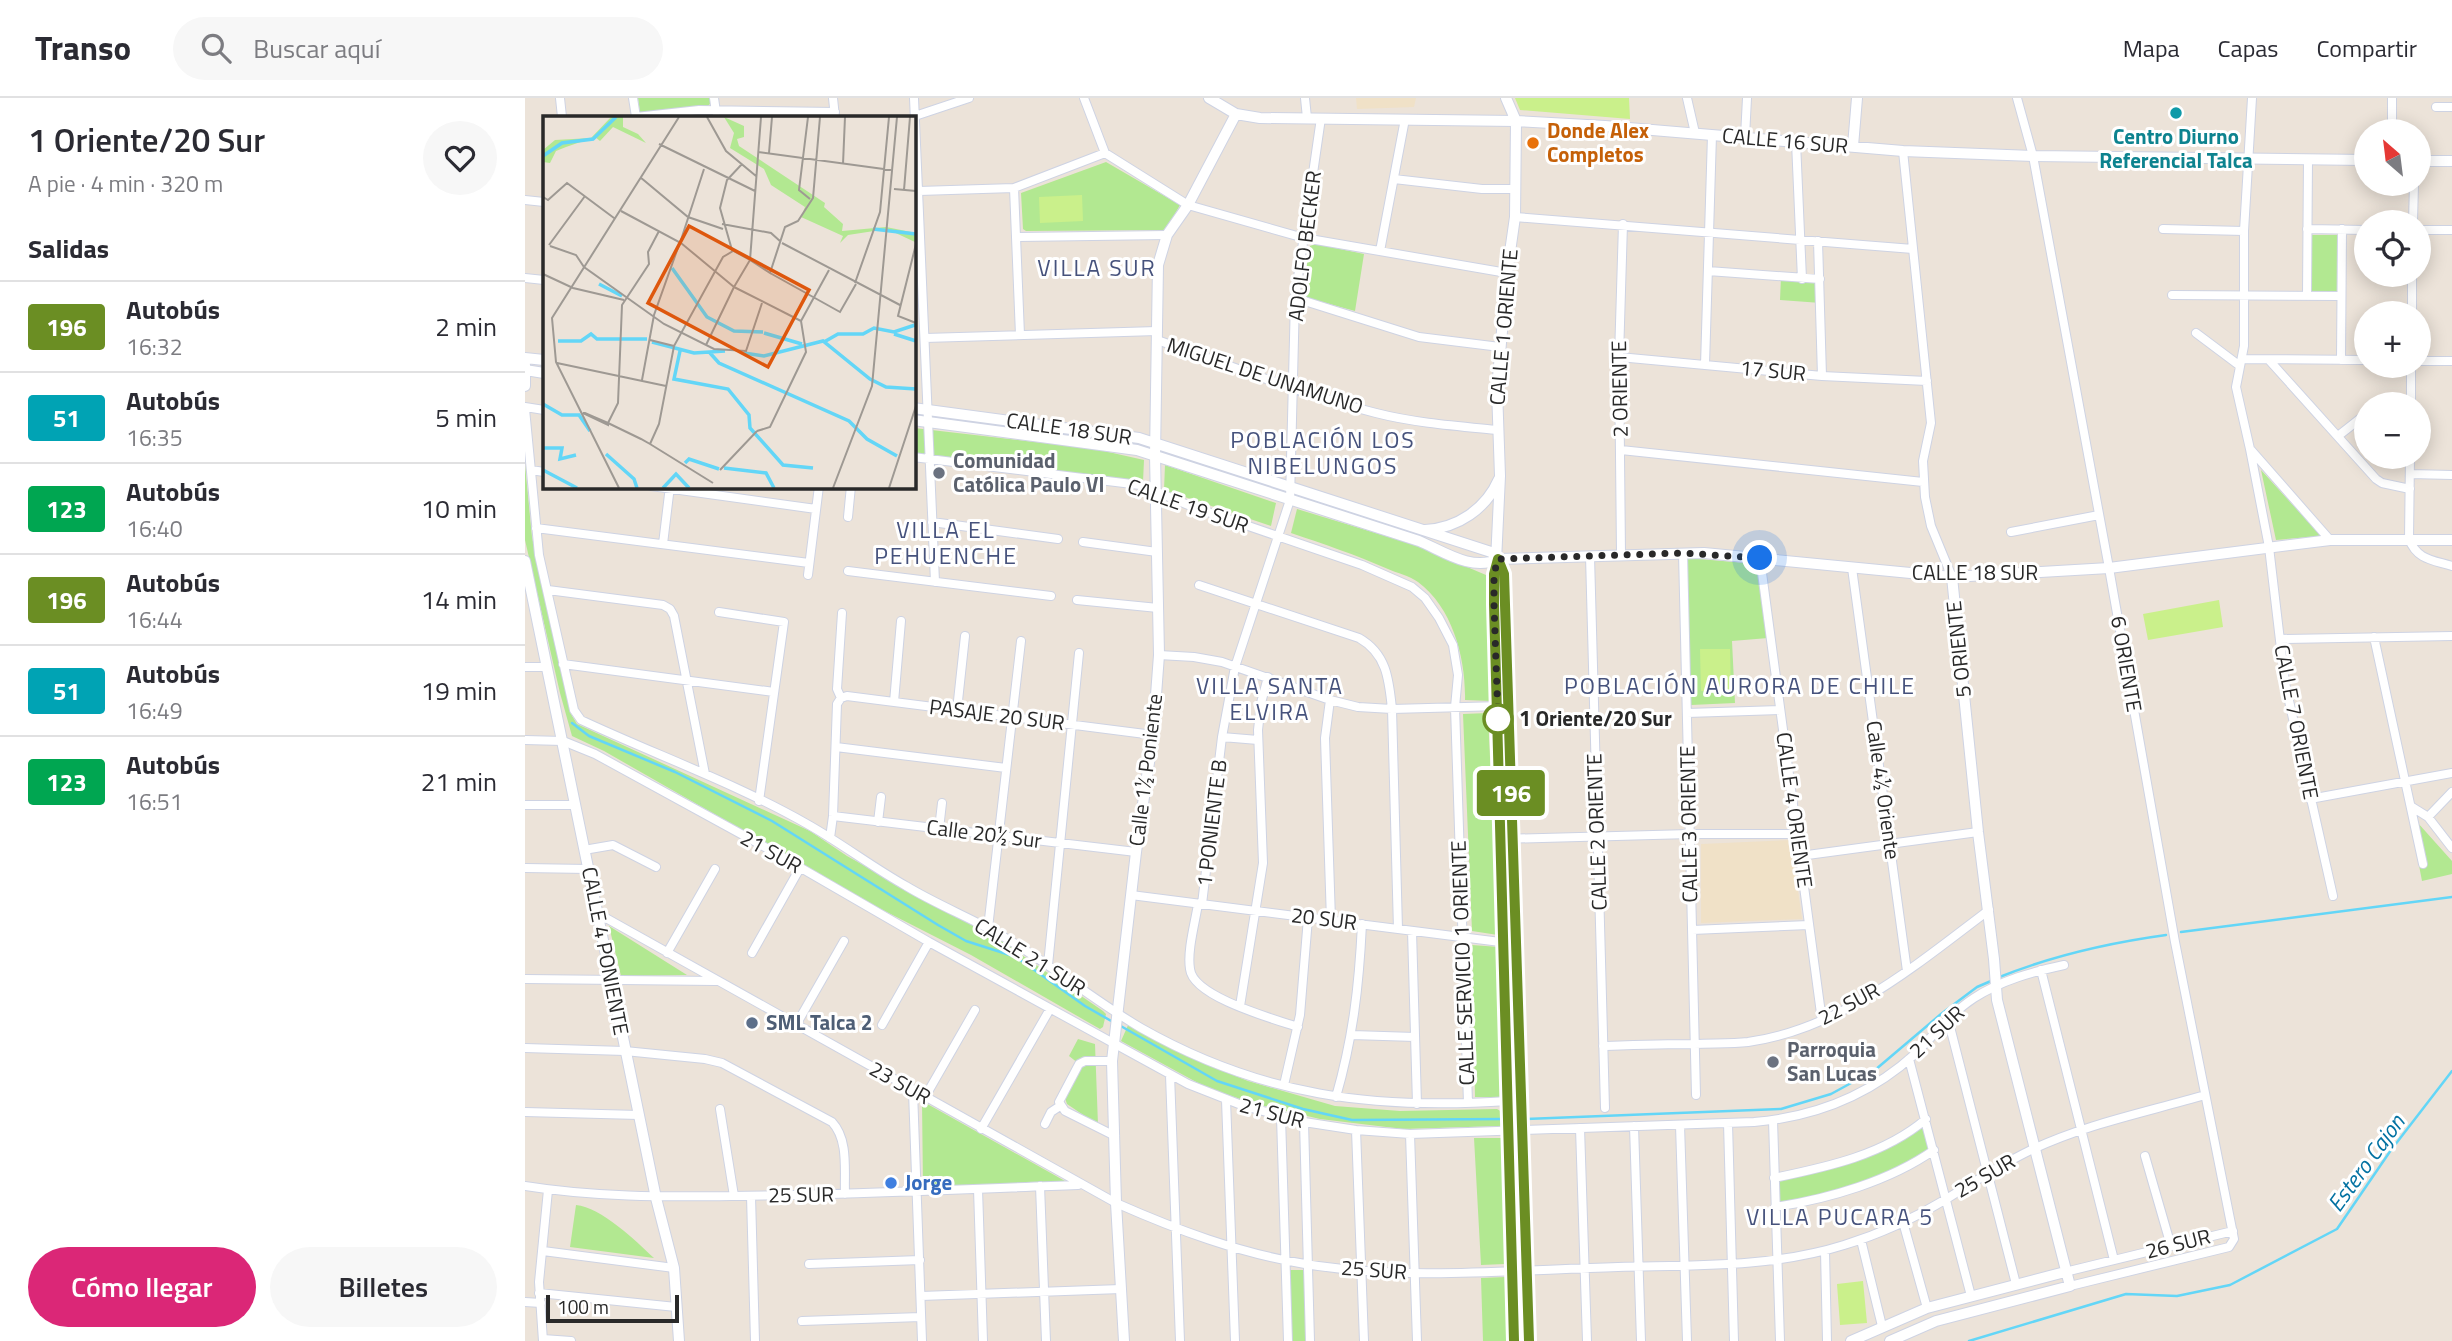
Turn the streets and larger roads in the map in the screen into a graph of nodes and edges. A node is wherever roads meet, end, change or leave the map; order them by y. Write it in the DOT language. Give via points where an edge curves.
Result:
graph roads {
  1 [pos="560,98"];
  2 [pos="633,98"];
  3 [pos="714,98"];
  4 [pos="833,98"];
  5 [pos="914,98"];
  6 [pos="969,98"];
  7 [pos="1084,98"];
  8 [pos="1209,98"];
  9 [pos="1305,98"];
  10 [pos="1506,98"];
  11 [pos="1687,98"];
  12 [pos="1747,98"];
  13 [pos="1857,98"];
  14 [pos="2017,98"];
  15 [pos="2252,98"];
  16 [pos="2392,98"];
  17 [pos="2436,107"];
  18 [pos="2452,107"];
  19 [pos="716,112"];
  20 [pos="1236,114"];
  21 [pos="835,115"];
  22 [pos="562,116"];
  23 [pos="636,116"];
  24 [pos="645,116"];
  25 [pos="915,116"];
  26 [pos="1307,118"];
  27 [pos="1321,118"];
  28 [pos="1405,118"];
  29 [pos="2392,119"];
  30 [pos="1517,121"];
  31 [pos="1695,133"];
  32 [pos="1712,135"];
  33 [pos="1745,137"];
  34 [pos="1796,142"];
  35 [pos="1853,146"];
  36 [pos="1903,151"];
  37 [pos="1105,153"];
  38 [pos="2033,156"];
  39 [pos="2248,159"];
  40 [pos="2308,159"];
  41 [pos="2354,160"];
  42 [pos="2431,161"];
  43 [pos="2452,161"];
  44 [pos="1394,179"];
  45 [pos="1014,188"];
  46 [pos="1515,189"];
  47 [pos="919,191"];
  48 [pos="525,200"];
  49 [pos="543,202"];
  50 [pos="1188,205"];
  51 [pos="1515,216"];
  52 [pos="1622,224"];
  53 [pos="2163,229"];
  54 [pos="2307,229"];
  55 [pos="2342,229"];
  56 [pos="2354,230"];
  57 [pos="2431,230"];
  58 [pos="2452,230"];
  59 [pos="2244,231"];
  60 [pos="1709,232"];
  61 [pos="1167,235"];
  62 [pos="1018,237"];
  63 [pos="1304,238"];
  64 [pos="1800,239"];
  65 [pos="1818,241"];
  66 [pos="1913,248"];
  67 [pos="917,251"];
  68 [pos="1380,251"];
  69 [pos="1708,271"];
  70 [pos="1507,274"];
  71 [pos="525,278"];
  72 [pos="1802,279"];
  73 [pos="1820,279"];
  74 [pos="543,281"];
  75 [pos="2172,295"];
  76 [pos="2244,295"];
  77 [pos="2307,296"];
  78 [pos="2341,296"];
  79 [pos="1295,298"];
  80 [pos="915,329"];
  81 [pos="924,333"];
  82 [pos="2196,333"];
  83 [pos="1020,335"];
  84 [pos="1157,335"];
  85 [pos="1500,347"];
  86 [pos="1619,357"];
  87 [pos="525,358"];
  88 [pos="543,360"];
  89 [pos="2269,360"];
  90 [pos="2341,360"];
  91 [pos="2354,360"];
  92 [pos="2431,361"];
  93 [pos="2452,361"];
  94 [pos="2241,363"];
  95 [pos="1705,365"];
  96 [pos="525,368"];
  97 [pos="543,373"];
  98 [pos="1822,376"];
  99 [pos="1927,381"];
  100 [pos="525,386"];
  101 [pos="1294,388"];
  102 [pos="525,408"];
  103 [pos="915,408"];
  104 [pos="927,409"];
  105 [pos="543,410"];
  106 [pos="915,420"];
  107 [pos="927,422"];
  108 [pos="2354,423"];
  109 [pos="1497,430"];
  110 [pos="2338,436"];
  111 [pos="1155,449"];
  112 [pos="2251,449"];
  113 [pos="1621,450"];
  114 [pos="915,457"];
  115 [pos="930,459"];
  116 [pos="2410,469"];
  117 [pos="531,470"];
  118 [pos="543,472"];
  119 [pos="2410,474"];
  120 [pos="2452,475"];
  121 [pos="1500,476"];
  122 [pos="1923,482"];
  123 [pos="1289,486"];
  124 [pos="670,488"];
  125 [pos="819,488"];
  126 [pos="851,488"];
  127 [pos="2410,489"];
  128 [pos="1156,492"];
  129 [pos="1290,500"];
  130 [pos="816,509"];
  131 [pos="2099,515"];
  132 [pos="848,517"];
  133 [pos="932,522"];
  134 [pos="536,528"];
  135 [pos="1418,530"];
  136 [pos="2011,532"];
  137 [pos="1278,536"];
  138 [pos="1058,539"];
  139 [pos="2330,540"];
  140 [pos="2409,540"];
  141 [pos="2452,540"];
  142 [pos="1083,542"];
  143 [pos="663,544"];
  144 [pos="2269,547"];
  145 [pos="1157,552"];
  146 [pos="1682,553"];
  147 [pos="1621,554"];
  148 [pos="1590,556"];
  149 [pos="1760,558"];
  150 [pos="1498,559"];
  151 [pos="525,561"];
  152 [pos="809,563"];
  153 [pos="2452,566"];
  154 [pos="1852,568"];
  155 [pos="2109,568"];
  156 [pos="848,571"];
  157 [pos="808,575"];
  158 [pos="1952,577"];
  159 [pos="935,582"];
  160 [pos="1199,585"];
  161 [pos="548,590"];
  162 [pos="1051,596"];
  163 [pos="529,600"];
  164 [pos="1077,600"];
  165 [pos="1256,604"];
  166 [pos="1158,608"];
  167 [pos="719,612"];
  168 [pos="842,613"];
  169 [pos="1439,618"];
  170 [pos="901,621"];
  171 [pos="965,636"];
  172 [pos="2452,636"];
  173 [pos="2374,637"];
  174 [pos="2280,639"];
  175 [pos="1021,641"];
  176 [pos="1079,653"];
  177 [pos="1159,655"];
  178 [pos="563,664"];
  179 [pos="525,667"];
  180 [pos="547,667"];
  181 [pos="1235,667"];
  182 [pos="1268,677"];
  183 [pos="685,680"];
  184 [pos="774,692"];
  185 [pos="841,698"];
  186 [pos="1330,700"];
  187 [pos="894,702"];
  188 [pos="1503,706"];
  189 [pos="1455,707"];
  190 [pos="1392,709"];
  191 [pos="957,710"];
  192 [pos="1780,710"];
  193 [pos="1687,713"];
  194 [pos="1012,717"];
  195 [pos="1072,724"];
  196 [pos="1153,735"];
  197 [pos="1222,737"];
  198 [pos="525,740"];
  199 [pos="1258,740"];
  200 [pos="563,741"];
  201 [pos="836,747"];
  202 [pos="1006,768"];
  203 [pos="2452,773"];
  204 [pos="705,774"];
  205 [pos="2405,780"];
  206 [pos="2452,792"];
  207 [pos="881,797"];
  208 [pos="2310,799"];
  209 [pos="759,801"];
  210 [pos="942,803"];
  211 [pos="525,805"];
  212 [pos="575,805"];
  213 [pos="2412,807"];
  214 [pos="833,816"];
  215 [pos="2428,817"];
  216 [pos="878,822"];
  217 [pos="939,829"];
  218 [pos="1978,832"];
  219 [pos="1690,834"];
  220 [pos="1797,834"];
  221 [pos="998,836"];
  222 [pos="1598,836"];
  223 [pos="830,838"];
  224 [pos="1507,839"];
  225 [pos="1060,844"];
  226 [pos="1890,844"];
  227 [pos="2452,848"];
  228 [pos="584,850"];
  229 [pos="1136,852"];
  230 [pos="1800,856"];
  231 [pos="2423,864"];
  232 [pos="656,867"];
  233 [pos="525,868"];
  234 [pos="800,868"];
  235 [pos="588,869"];
  236 [pos="715,869"];
  237 [pos="1131,895"];
  238 [pos="2333,896"];
  239 [pos="1200,904"];
  240 [pos="1989,910"];
  241 [pos="1256,911"];
  242 [pos="597,914"];
  243 [pos="1308,918"];
  244 [pos="1331,920"];
  245 [pos="1362,924"];
  246 [pos="1809,925"];
  247 [pos="988,928"];
  248 [pos="1398,929"];
  249 [pos="1692,930"];
  250 [pos="1412,931"];
  251 [pos="1463,937"];
  252 [pos="844,941"];
  253 [pos="929,942"];
  254 [pos="1511,943"];
  255 [pos="667,953"];
  256 [pos="752,953"];
  257 [pos="1048,965"];
  258 [pos="2064,965"];
  259 [pos="2041,970"];
  260 [pos="1907,971"];
  261 [pos="525,979"];
  262 [pos="610,981"];
  263 [pos="1995,981"];
  264 [pos="719,982"];
  265 [pos="1240,1006"];
  266 [pos="1050,1009"];
  267 [pos="975,1010"];
  268 [pos="1118,1016"];
  269 [pos="1948,1019"];
  270 [pos="1822,1021"];
  271 [pos="796,1025"];
  272 [pos="882,1025"];
  273 [pos="1298,1027"];
  274 [pos="1352,1035"];
  275 [pos="1415,1037"];
  276 [pos="1114,1040"];
  277 [pos="1695,1044"];
  278 [pos="1603,1045"];
  279 [pos="525,1048"];
  280 [pos="625,1051"];
  281 [pos="1909,1059"];
  282 [pos="1112,1061"];
  283 [pos="1170,1075"];
  284 [pos="1284,1085"];
  285 [pos="913,1091"];
  286 [pos="1696,1095"];
  287 [pos="2205,1095"];
  288 [pos="925,1097"];
  289 [pos="1336,1097"];
  290 [pos="1226,1100"];
  291 [pos="1508,1101"];
  292 [pos="1468,1103"];
  293 [pos="1417,1104"];
  294 [pos="1060,1106"];
  295 [pos="1605,1108"];
  296 [pos="720,1109"];
  297 [pos="525,1112"];
  298 [pos="639,1115"];
  299 [pos="1281,1117"];
  300 [pos="1926,1119"];
  301 [pos="1773,1121"];
  302 [pos="1304,1122"];
  303 [pos="1522,1122"];
  304 [pos="1509,1123"];
  305 [pos="1728,1123"];
  306 [pos="1045,1124"];
  307 [pos="1680,1125"];
  308 [pos="1634,1126"];
  309 [pos="1580,1128"];
  310 [pos="981,1129"];
  311 [pos="1356,1130"];
  312 [pos="2082,1130"];
  313 [pos="1410,1134"];
  314 [pos="1115,1136"];
  315 [pos="2034,1148"];
  316 [pos="1934,1150"];
  317 [pos="2145,1156"];
  318 [pos="1987,1172"];
  319 [pos="1774,1178"];
  320 [pos="1081,1185"];
  321 [pos="525,1186"];
  322 [pos="1040,1186"];
  323 [pos="978,1189"];
  324 [pos="548,1190"];
  325 [pos="917,1191"];
  326 [pos="845,1194"];
  327 [pos="734,1196"];
  328 [pos="751,1196"];
  329 [pos="656,1198"];
  330 [pos="1946,1199"];
  331 [pos="1116,1203"];
  332 [pos="1775,1207"];
  333 [pos="1903,1222"];
  334 [pos="1177,1230"];
  335 [pos="2233,1231"];
  336 [pos="1861,1240"];
  337 [pos="2171,1246"];
  338 [pos="1232,1247"];
  339 [pos="543,1251"];
  340 [pos="1825,1251"];
  341 [pos="1777,1259"];
  342 [pos="919,1260"];
  343 [pos="1285,1260"];
  344 [pos="2114,1260"];
  345 [pos="809,1264"];
  346 [pos="1308,1264"];
  347 [pos="1731,1264"];
  348 [pos="1685,1265"];
  349 [pos="1639,1266"];
  350 [pos="674,1268"];
  351 [pos="1584,1268"];
  352 [pos="1528,1269"];
  353 [pos="1513,1270"];
  354 [pos="1361,1271"];
  355 [pos="2065,1272"];
  356 [pos="1415,1273"];
  357 [pos="2016,1284"];
  358 [pos="2070,1286"];
  359 [pos="1121,1289"];
  360 [pos="1044,1292"];
  361 [pos="539,1293"];
  362 [pos="982,1293"];
  363 [pos="921,1296"];
  364 [pos="1971,1296"];
  365 [pos="525,1302"];
  366 [pos="541,1303"];
  367 [pos="676,1307"];
  368 [pos="1927,1308"];
  369 [pos="921,1317"];
  370 [pos="802,1321"];
  371 [pos="1882,1326"];
  372 [pos="543,1340"];
  373 [pos="571,1341"];
  374 [pos="679,1341"];
  375 [pos="755,1341"];
  376 [pos="922,1341"];
  377 [pos="983,1341"];
  378 [pos="1046,1341"];
  379 [pos="1124,1341"];
  380 [pos="1180,1341"];
  381 [pos="1234,1341"];
  382 [pos="1288,1341"];
  383 [pos="1310,1341"];
  384 [pos="1364,1341"];
  385 [pos="1417,1341"];
  386 [pos="1514,1341"];
  387 [pos="1529,1341"];
  388 [pos="1587,1341"];
  389 [pos="1641,1341"];
  390 [pos="1688,1341"];
  391 [pos="1734,1341"];
  392 [pos="1780,1341"];
  393 [pos="1827,1341"];
  394 [pos="1851,1341"];
  395 [pos="1890,1341"];
  1 -- 22 [label="street"];
  2 -- 23 [label="street"];
  3 -- 19 [label="street"];
  4 -- 21 [label="street"];
  5 -- 25 [label="street"];
  6 -- 25 [label="street"];
  7 -- 37 [label="street"];
  8 -- 20 [label="street, CALLE 16 SUR"];
  9 -- 26 [label="street"];
  10 -- 30 [label="street, CALLE 1 ORIENTE"];
  11 -- 31 [label="street"];
  12 -- 33 [label="street"];
  13 -- 35 [label="street"];
  14 -- 38 [label="street, 6 ORIENTE"];
  15 -- 39 [label="street"];
  16 -- 29 [label="street"];
  17 -- 18 [label="street"];
  19 -- 21 [label="street"];
  19 -- 24 [label="street"];
  20 -- 26 [label="street, CALLE 16 SUR"];
  20 -- 50 [label="street, Calle 1½ Poniente"];
  25 -- 47 [label="street"];
  26 -- 27 [label="street, CALLE 16 SUR"];
  27 -- 28 [label="street, CALLE 16 SUR"];
  27 -- 63 [label="street, ADOLFO BECKER"];
  28 -- 30 [label="street, CALLE 16 SUR"];
  28 -- 44 [label="street"];
  30 -- 31 [label="street, CALLE 16 SUR"];
  30 -- 46 [label="street, CALLE 1 ORIENTE"];
  31 -- 32 [label="street, CALLE 16 SUR"];
  32 -- 33 [label="street, CALLE 16 SUR"];
  32 -- 60 [label="street"];
  33 -- 34 [label="street, CALLE 16 SUR"];
  34 -- 35 [label="street, CALLE 16 SUR"];
  34 -- 64 [label="street"];
  35 -- 36 [label="street, CALLE 16 SUR"];
  36 -- 38 [label="street, CALLE 16 SUR"];
  36 -- 66 [label="street, 5 ORIENTE"];
  37 -- 45 [label="street"];
  37 -- 50 [label="street"];
  38 -- 39 [label="street, CALLE 16 SUR"];
  38 -- 131 [label="street, 6 ORIENTE"];
  39 -- 40 [label="street, CALLE 16 SUR"];
  39 -- 59 [label="street"];
  40 -- 41 [label="street, CALLE 16 SUR"];
  40 -- 54 [label="street"];
  42 -- 43 [label="street"];
  44 -- 46 [label="street"];
  44 -- 68 [label="street"];
  45 -- 47 [label="street"];
  45 -- 62 [label="street"];
  46 -- 51 [label="street, CALLE 1 ORIENTE"];
  47 -- 67 [label="street"];
  48 -- 49 [label="street"];
  50 -- 61 [label="street, Calle 1½ Poniente"];
  50 -- 63 [label="street"];
  51 -- 52 [label="street"];
  51 -- 70 [label="street, CALLE 1 ORIENTE"];
  52 -- 60 [label="street"];
  52 -- 86 [label="street, 2 ORIENTE"];
  53 -- 59 [label="street"];
  54 -- 55 [label="street"];
  54 -- 77 [label="street"];
  55 -- 56 [label="street"];
  55 -- 78 [label="street"];
  57 -- 58 [label="street"];
  59 -- 76 [label="street"];
  60 -- 64 [label="street"];
  60 -- 69 [label="street"];
  61 -- 62 [label="street"];
  61 -- 84 [label="street, Calle 1½ Poniente" via="1158,265"];
  62 -- 83 [label="street"];
  63 -- 68 [label="street"];
  63 -- 79 [label="street, ADOLFO BECKER"];
  64 -- 65 [label="street"];
  64 -- 72 [label="street"];
  65 -- 66 [label="street"];
  65 -- 73 [label="street"];
  66 -- 99 [label="street, 5 ORIENTE"];
  67 -- 81 [label="street"];
  68 -- 70 [label="street"];
  69 -- 72 [label="street"];
  69 -- 95 [label="street"];
  70 -- 85 [label="street, CALLE 1 ORIENTE"];
  71 -- 74 [label="street"];
  72 -- 73 [label="street"];
  73 -- 98 [label="street"];
  75 -- 76 [label="street"];
  76 -- 77 [label="street"];
  76 -- 94 [label="street"];
  77 -- 78 [label="street"];
  78 -- 90 [label="street"];
  79 -- 85 [label="street" via="1419,337"];
  79 -- 101 [label="street, ADOLFO BECKER"];
  80 -- 81 [label="street"];
  81 -- 83 [label="street"];
  81 -- 104 [label="street"];
  82 -- 94 [label="street"];
  83 -- 84 [label="street"];
  84 -- 101 [label="street, MIGUEL DE UNAMUNO"];
  84 -- 111 [label="street, Calle 1½ Poniente"];
  85 -- 109 [label="street, CALLE 1 ORIENTE"];
  86 -- 95 [label="street, 17 SUR"];
  86 -- 113 [label="street, 2 ORIENTE"];
  87 -- 88 [label="street"];
  89 -- 90 [label="street"];
  89 -- 94 [label="street"];
  89 -- 110 [label="street"];
  90 -- 91 [label="street"];
  92 -- 93 [label="street"];
  94 -- 112 [label="street" via="2235,387"];
  95 -- 98 [label="street, 17 SUR"];
  96 -- 97 [label="street"];
  96 -- 100 [label="street"];
  98 -- 99 [label="street, 17 SUR"];
  99 -- 122 [label="street, 5 ORIENTE" via="1931,423"];
  101 -- 109 [label="street, MIGUEL DE UNAMUNO" via="1377,413"];
  101 -- 123 [label="street, ADOLFO BECKER"];
  102 -- 105 [label="street"];
  102 -- 117 [label="street"];
  103 -- 104 [label="street, CALLE 18 SUR"];
  104 -- 107 [label="street"];
  104 -- 111 [label="street, CALLE 18 SUR" via="1124,435"];
  106 -- 107 [label="street, CALLE 18 SUR"];
  107 -- 111 [label="street, CALLE 18 SUR"];
  107 -- 115 [label="street"];
  108 -- 110 [label="street"];
  109 -- 121 [label="street, CALLE 1 ORIENTE"];
  110 -- 127 [label="street" via="2376,479"];
  111 -- 123 [label="street, CALLE 18 SUR"];
  111 -- 128 [label="street, Calle 1½ Poniente"];
  111 -- 129 [label="street, CALLE 18 SUR"];
  112 -- 139 [label="street"];
  112 -- 144 [label="street"];
  113 -- 122 [label="street"];
  113 -- 147 [label="street, 2 ORIENTE"];
  114 -- 115 [label="street, CALLE 19 SUR"];
  115 -- 128 [label="street, CALLE 19 SUR" via="1133,484"];
  115 -- 133 [label="street"];
  116 -- 119 [label="street"];
  117 -- 118 [label="street"];
  117 -- 134 [label="street"];
  119 -- 120 [label="street"];
  119 -- 127 [label="street"];
  121 -- 135 [label="street" via="1490,495 1468,517 1439,529"];
  121 -- 150 [label="street, CALLE 1 ORIENTE"];
  122 -- 158 [label="street, 5 ORIENTE" via="1931,526"];
  123 -- 129 [label="street, ADOLFO BECKER"];
  123 -- 135 [label="street, CALLE 18 SUR"];
  124 -- 130 [label="street"];
  124 -- 143 [label="street"];
  125 -- 130 [label="street"];
  126 -- 132 [label="street"];
  127 -- 140 [label="street"];
  128 -- 137 [label="street, CALLE 19 SUR"];
  128 -- 145 [label="street, Calle 1½ Poniente"];
  129 -- 137 [label="street, 1 PONIENTE B"];
  129 -- 150 [label="street, CALLE 18 SUR" via="1419,541 1463,560 1490,563"];
  130 -- 152 [label="street"];
  131 -- 136 [label="street"];
  131 -- 155 [label="street, 6 ORIENTE"];
  133 -- 138 [label="street"];
  133 -- 159 [label="street"];
  134 -- 143 [label="street"];
  134 -- 161 [label="street"];
  135 -- 150 [label="street, CALLE 18 SUR" via="1491,552"];
  137 -- 165 [label="street, 1 PONIENTE B"];
  137 -- 169 [label="street, CALLE 19 SUR" via="1412,587"];
  139 -- 140 [label="street, CALLE 18 SUR"];
  139 -- 144 [label="street, CALLE 18 SUR"];
  140 -- 141 [label="street, CALLE 18 SUR"];
  140 -- 153 [label="street" via="2417,554"];
  142 -- 145 [label="street"];
  143 -- 152 [label="street"];
  144 -- 155 [label="street, CALLE 18 SUR"];
  144 -- 174 [label="street, CALLE 7 ORIENTE"];
  145 -- 166 [label="street, Calle 1½ Poniente"];
  146 -- 147 [label="street, CALLE 18 SUR"];
  146 -- 149 [label="street, CALLE 18 SUR"];
  146 -- 193 [label="street, CALLE 3 ORIENTE"];
  147 -- 148 [label="street, CALLE 18 SUR"];
  148 -- 150 [label="street, CALLE 18 SUR"];
  148 -- 222 [label="street, CALLE 2 ORIENTE"];
  149 -- 154 [label="street, CALLE 18 SUR"];
  149 -- 192 [label="street, CALLE 4 ORIENTE"];
  150 -- 188 [label="street, CALLE 1 ORIENTE" via="1494,594"];
  151 -- 163 [label="street, CALLE 4 PONIENTE"];
  152 -- 157 [label="street"];
  154 -- 158 [label="street, CALLE 18 SUR"];
  154 -- 226 [label="street, Calle 4½ Oriente"];
  155 -- 158 [label="street, CALLE 18 SUR"];
  155 -- 287 [label="street, 6 ORIENTE"];
  156 -- 159 [label="street"];
  158 -- 218 [label="street, 5 ORIENTE"];
  159 -- 162 [label="street"];
  160 -- 165 [label="street"];
  161 -- 178 [label="street"];
  161 -- 183 [label="street" via="668,607 673,613"];
  163 -- 180 [label="street, CALLE 4 PONIENTE"];
  164 -- 166 [label="street"];
  165 -- 181 [label="street, 1 PONIENTE B"];
  165 -- 190 [label="street" via="1353,636 1370,646 1387,671"];
  166 -- 177 [label="street, Calle 1½ Poniente"];
  167 -- 184 [label="street" via="784,622"];
  168 -- 185 [label="street" via="837,689"];
  169 -- 189 [label="street, CALLE SERVICIO 1 ORIENTE" via="1456,658"];
  170 -- 187 [label="street"];
  171 -- 191 [label="street"];
  172 -- 173 [label="street"];
  173 -- 174 [label="street"];
  173 -- 205 [label="street"];
  174 -- 208 [label="street, CALLE 7 ORIENTE"];
  175 -- 194 [label="street"];
  176 -- 195 [label="street"];
  177 -- 181 [label="street" via="1206,658"];
  177 -- 196 [label="street, Calle 1½ Poniente"];
  178 -- 183 [label="street"];
  178 -- 204 [label="street, CALLE 21 SUR" via="577,718"];
  179 -- 180 [label="street"];
  180 -- 200 [label="street, CALLE 4 PONIENTE"];
  181 -- 182 [label="street"];
  181 -- 197 [label="street, 1 PONIENTE B"];
  182 -- 186 [label="street"];
  182 -- 199 [label="street"];
  183 -- 184 [label="street"];
  183 -- 204 [label="street"];
  184 -- 209 [label="street"];
  185 -- 187 [label="street, PASAJE 20 SUR"];
  185 -- 201 [label="street"];
  186 -- 190 [label="street"];
  186 -- 244 [label="street" via="1325,738"];
  187 -- 191 [label="street, PASAJE 20 SUR"];
  188 -- 189 [label="street"];
  188 -- 224 [label="street, CALLE 1 ORIENTE"];
  189 -- 190 [label="street"];
  189 -- 251 [label="street, CALLE SERVICIO 1 ORIENTE"];
  190 -- 248 [label="street"];
  191 -- 194 [label="street, PASAJE 20 SUR"];
  192 -- 193 [label="street"];
  192 -- 220 [label="street, CALLE 4 ORIENTE"];
  193 -- 219 [label="street, CALLE 3 ORIENTE"];
  194 -- 195 [label="street, PASAJE 20 SUR"];
  194 -- 202 [label="street"];
  195 -- 196 [label="street, PASAJE 20 SUR"];
  195 -- 225 [label="street"];
  196 -- 229 [label="street, Calle 1½ Poniente"];
  197 -- 199 [label="street"];
  197 -- 239 [label="street, 1 PONIENTE B"];
  198 -- 200 [label="street, 21 SUR"];
  199 -- 241 [label="street" via="1263,863"];
  200 -- 212 [label="street, CALLE 4 PONIENTE"];
  200 -- 234 [label="street, 21 SUR" via="595,754"];
  201 -- 202 [label="street"];
  201 -- 214 [label="street"];
  202 -- 221 [label="street"];
  203 -- 205 [label="street"];
  204 -- 209 [label="street, CALLE 21 SUR"];
  205 -- 208 [label="street"];
  205 -- 213 [label="street"];
  206 -- 215 [label="street"];
  207 -- 216 [label="street"];
  208 -- 238 [label="street, CALLE 7 ORIENTE"];
  209 -- 223 [label="street, CALLE 21 SUR"];
  210 -- 217 [label="street"];
  211 -- 212 [label="street"];
  212 -- 228 [label="street, CALLE 4 PONIENTE"];
  213 -- 215 [label="street"];
  213 -- 231 [label="street"];
  214 -- 216 [label="street, Calle 20½ Sur"];
  214 -- 223 [label="street"];
  215 -- 227 [label="street"];
  216 -- 217 [label="street, Calle 20½ Sur"];
  217 -- 221 [label="street, Calle 20½ Sur"];
  218 -- 226 [label="street"];
  218 -- 240 [label="street, 5 ORIENTE"];
  219 -- 220 [label="street"];
  219 -- 222 [label="street"];
  219 -- 249 [label="street, CALLE 3 ORIENTE"];
  220 -- 230 [label="street, CALLE 4 ORIENTE"];
  221 -- 225 [label="street, Calle 20½ Sur"];
  221 -- 247 [label="street"];
  222 -- 224 [label="street"];
  222 -- 278 [label="street, CALLE 2 ORIENTE"];
  223 -- 247 [label="street, CALLE 21 SUR" via="905,886"];
  224 -- 254 [label="street, CALLE 1 ORIENTE"];
  225 -- 229 [label="street, Calle 20½ Sur"];
  225 -- 257 [label="street"];
  226 -- 230 [label="street"];
  226 -- 260 [label="street, Calle 4½ Oriente"];
  228 -- 232 [label="street" via="613,845"];
  228 -- 235 [label="street, CALLE 4 PONIENTE"];
  229 -- 237 [label="street, Calle 1½ Poniente"];
  230 -- 246 [label="street, CALLE 4 ORIENTE"];
  233 -- 235 [label="street"];
  234 -- 253 [label="street, 21 SUR"];
  234 -- 256 [label="street"];
  235 -- 242 [label="street, CALLE 4 PONIENTE"];
  236 -- 255 [label="street"];
  237 -- 239 [label="street, 20 SUR"];
  237 -- 268 [label="street, Calle 1½ Poniente"];
  239 -- 241 [label="street, 20 SUR"];
  239 -- 265 [label="street, 1 PONIENTE B" via="1189,968 1192,978 1203,989"];
  240 -- 260 [label="street, 22 SUR"];
  240 -- 263 [label="street, 5 ORIENTE"];
  241 -- 243 [label="street, 20 SUR"];
  241 -- 265 [label="street"];
  242 -- 255 [label="street, 23 SUR"];
  242 -- 262 [label="street, CALLE 4 PONIENTE"];
  243 -- 244 [label="street, 20 SUR"];
  243 -- 273 [label="street"];
  244 -- 245 [label="street, 20 SUR"];
  245 -- 248 [label="street, 20 SUR"];
  245 -- 274 [label="street"];
  246 -- 249 [label="street"];
  246 -- 270 [label="street, CALLE 4 ORIENTE"];
  247 -- 257 [label="street, CALLE 21 SUR"];
  248 -- 250 [label="street, 20 SUR"];
  249 -- 277 [label="street, CALLE 3 ORIENTE"];
  250 -- 251 [label="street, 20 SUR"];
  250 -- 275 [label="street"];
  251 -- 254 [label="street, 20 SUR"];
  251 -- 292 [label="street, CALLE SERVICIO 1 ORIENTE"];
  252 -- 271 [label="street"];
  253 -- 266 [label="street, 21 SUR"];
  253 -- 272 [label="street"];
  254 -- 291 [label="street, CALLE 1 ORIENTE"];
  254 -- 303 [label="street, CALLE 1 ORIENTE"];
  255 -- 264 [label="street, 23 SUR"];
  257 -- 268 [label="street, CALLE 21 SUR"];
  258 -- 259 [label="street, 21 SUR"];
  259 -- 263 [label="street, 21 SUR"];
  259 -- 312 [label="street"];
  260 -- 270 [label="street, 22 SUR"];
  261 -- 262 [label="street, 23 SUR"];
  262 -- 264 [label="street, 23 SUR"];
  262 -- 280 [label="street, CALLE 4 PONIENTE"];
  263 -- 269 [label="street, 21 SUR"];
  263 -- 315 [label="street, 5 ORIENTE"];
  264 -- 271 [label="street, 23 SUR"];
  265 -- 273 [label="street"];
  266 -- 276 [label="street, 21 SUR"];
  266 -- 310 [label="street"];
  267 -- 288 [label="street"];
  268 -- 276 [label="street, Calle 1½ Poniente"];
  268 -- 284 [label="street, CALLE 21 SUR" via="1212,1063"];
  269 -- 281 [label="street, 21 SUR"];
  269 -- 318 [label="street"];
  270 -- 277 [label="street, 22 SUR" via="1757,1040"];
  271 -- 285 [label="street, 23 SUR"];
  273 -- 284 [label="street"];
  274 -- 275 [label="street"];
  274 -- 289 [label="street"];
  275 -- 293 [label="street"];
  276 -- 282 [label="street, Calle 1½ Poniente"];
  276 -- 283 [label="street, 21 SUR"];
  277 -- 278 [label="street, 22 SUR"];
  277 -- 286 [label="street, CALLE 3 ORIENTE"];
  278 -- 295 [label="street, CALLE 2 ORIENTE"];
  279 -- 280 [label="street"];
  280 -- 298 [label="street, CALLE 4 PONIENTE"];
  280 -- 326 [label="street" via="722,1063 832,1122 843,1145"];
  281 -- 300 [label="street"];
  281 -- 301 [label="street, 21 SUR" via="1848,1099"];
  282 -- 294 [label="street" via="1079,1064"];
  282 -- 314 [label="street, Calle 1½ Poniente"];
  283 -- 290 [label="street, 21 SUR"];
  283 -- 334 [label="street"];
  284 -- 289 [label="street, CALLE 21 SUR"];
  285 -- 288 [label="street, 23 SUR"];
  285 -- 325 [label="street"];
  287 -- 312 [label="street, 25 SUR"];
  287 -- 335 [label="street, 6 ORIENTE"];
  288 -- 310 [label="street, 23 SUR"];
  289 -- 293 [label="street, CALLE 21 SUR"];
  290 -- 299 [label="street, 21 SUR"];
  290 -- 338 [label="street"];
  291 -- 292 [label="street, CALLE 21 SUR"];
  291 -- 304 [label="street, CALLE 1 ORIENTE"];
  292 -- 293 [label="street, CALLE 21 SUR"];
  294 -- 306 [label="street"];
  294 -- 314 [label="street"];
  296 -- 327 [label="street"];
  297 -- 298 [label="street"];
  298 -- 329 [label="street, CALLE 4 PONIENTE"];
  299 -- 302 [label="street, 21 SUR"];
  299 -- 343 [label="street"];
  300 -- 316 [label="street"];
  300 -- 319 [label="street" via="1890,1142 1845,1161"];
  301 -- 305 [label="street, 21 SUR"];
  301 -- 319 [label="street"];
  302 -- 311 [label="street, 21 SUR"];
  302 -- 346 [label="street"];
  303 -- 304 [label="street, 21 SUR"];
  303 -- 309 [label="street, 21 SUR"];
  303 -- 352 [label="street, CALLE 1 ORIENTE"];
  304 -- 313 [label="street, 21 SUR"];
  304 -- 353 [label="street, CALLE 1 ORIENTE"];
  305 -- 307 [label="street, 21 SUR"];
  305 -- 347 [label="street"];
  307 -- 308 [label="street, 21 SUR"];
  307 -- 348 [label="street"];
  308 -- 309 [label="street, 21 SUR"];
  308 -- 349 [label="street"];
  309 -- 351 [label="street"];
  310 -- 320 [label="street, 23 SUR"];
  311 -- 313 [label="street, 21 SUR"];
  311 -- 354 [label="street"];
  312 -- 315 [label="street, 25 SUR"];
  312 -- 344 [label="street"];
  313 -- 356 [label="street"];
  314 -- 331 [label="street, Calle 1½ Poniente"];
  315 -- 318 [label="street, 25 SUR"];
  315 -- 355 [label="street, 5 ORIENTE"];
  316 -- 330 [label="street"];
  316 -- 332 [label="street" via="1840,1193"];
  317 -- 337 [label="street"];
  318 -- 330 [label="street, 25 SUR"];
  318 -- 357 [label="street"];
  319 -- 332 [label="street"];
  320 -- 322 [label="street, 25 SUR"];
  320 -- 331 [label="street, 25 SUR"];
  321 -- 324 [label="street, 25 SUR"];
  322 -- 323 [label="street, 25 SUR"];
  322 -- 360 [label="street"];
  323 -- 325 [label="street, 25 SUR"];
  323 -- 362 [label="street"];
  324 -- 329 [label="street, 25 SUR"];
  324 -- 339 [label="street"];
  325 -- 326 [label="street, 25 SUR"];
  325 -- 342 [label="street"];
  326 -- 328 [label="street, 25 SUR"];
  327 -- 328 [label="street, 25 SUR"];
  327 -- 329 [label="street, 25 SUR"];
  328 -- 375 [label="street"];
  329 -- 350 [label="street, CALLE 4 PONIENTE"];
  330 -- 333 [label="street, 25 SUR"];
  330 -- 364 [label="street"];
  331 -- 334 [label="street, 25 SUR"];
  331 -- 359 [label="street, Calle 1½ Poniente"];
  332 -- 341 [label="street"];
  333 -- 336 [label="street, 25 SUR"];
  333 -- 368 [label="street"];
  334 -- 338 [label="street, 25 SUR"];
  334 -- 380 [label="street"];
  335 -- 337 [label="street, 26 SUR"];
  335 -- 358 [label="street, 26 SUR" via="2229,1247"];
  336 -- 340 [label="street, 25 SUR"];
  336 -- 371 [label="street"];
  337 -- 344 [label="street, 26 SUR"];
  338 -- 343 [label="street, 25 SUR"];
  338 -- 381 [label="street"];
  339 -- 350 [label="street"];
  339 -- 361 [label="street"];
  340 -- 341 [label="street, 25 SUR"];
  340 -- 393 [label="street"];
  341 -- 347 [label="street, 25 SUR"];
  341 -- 392 [label="street"];
  342 -- 345 [label="street"];
  342 -- 363 [label="street"];
  343 -- 346 [label="street, 25 SUR"];
  343 -- 382 [label="street"];
  344 -- 355 [label="street, 26 SUR"];
  346 -- 354 [label="street, 25 SUR"];
  346 -- 383 [label="street"];
  347 -- 348 [label="street, 25 SUR"];
  347 -- 391 [label="street"];
  348 -- 349 [label="street, 25 SUR"];
  348 -- 390 [label="street"];
  349 -- 351 [label="street, 25 SUR"];
  349 -- 389 [label="street"];
  350 -- 367 [label="street, CALLE 4 PONIENTE"];
  351 -- 352 [label="street, 25 SUR"];
  351 -- 388 [label="street"];
  352 -- 353 [label="street, 25 SUR"];
  352 -- 387 [label="street, CALLE 1 ORIENTE"];
  353 -- 356 [label="street, 25 SUR"];
  353 -- 386 [label="street, CALLE 1 ORIENTE"];
  354 -- 356 [label="street, 25 SUR"];
  354 -- 384 [label="street"];
  355 -- 357 [label="street, 26 SUR"];
  355 -- 358 [label="street, 5 ORIENTE"];
  356 -- 385 [label="street"];
  357 -- 364 [label="street, 26 SUR"];
  358 -- 395 [label="street, 26 SUR" via="1936,1321"];
  359 -- 360 [label="street"];
  359 -- 379 [label="street, Calle 1½ Poniente"];
  360 -- 362 [label="street"];
  360 -- 378 [label="street"];
  361 -- 366 [label="street"];
  361 -- 367 [label="street"];
  362 -- 363 [label="street"];
  362 -- 377 [label="street"];
  363 -- 369 [label="street"];
  364 -- 368 [label="street, 26 SUR"];
  365 -- 366 [label="street"];
  366 -- 372 [label="street"];
  367 -- 374 [label="street, CALLE 4 PONIENTE"];
  368 -- 371 [label="street, 26 SUR"];
  369 -- 370 [label="street"];
  369 -- 376 [label="street"];
  371 -- 394 [label="street, 26 SUR"];
  372 -- 373 [label="street"];
}
